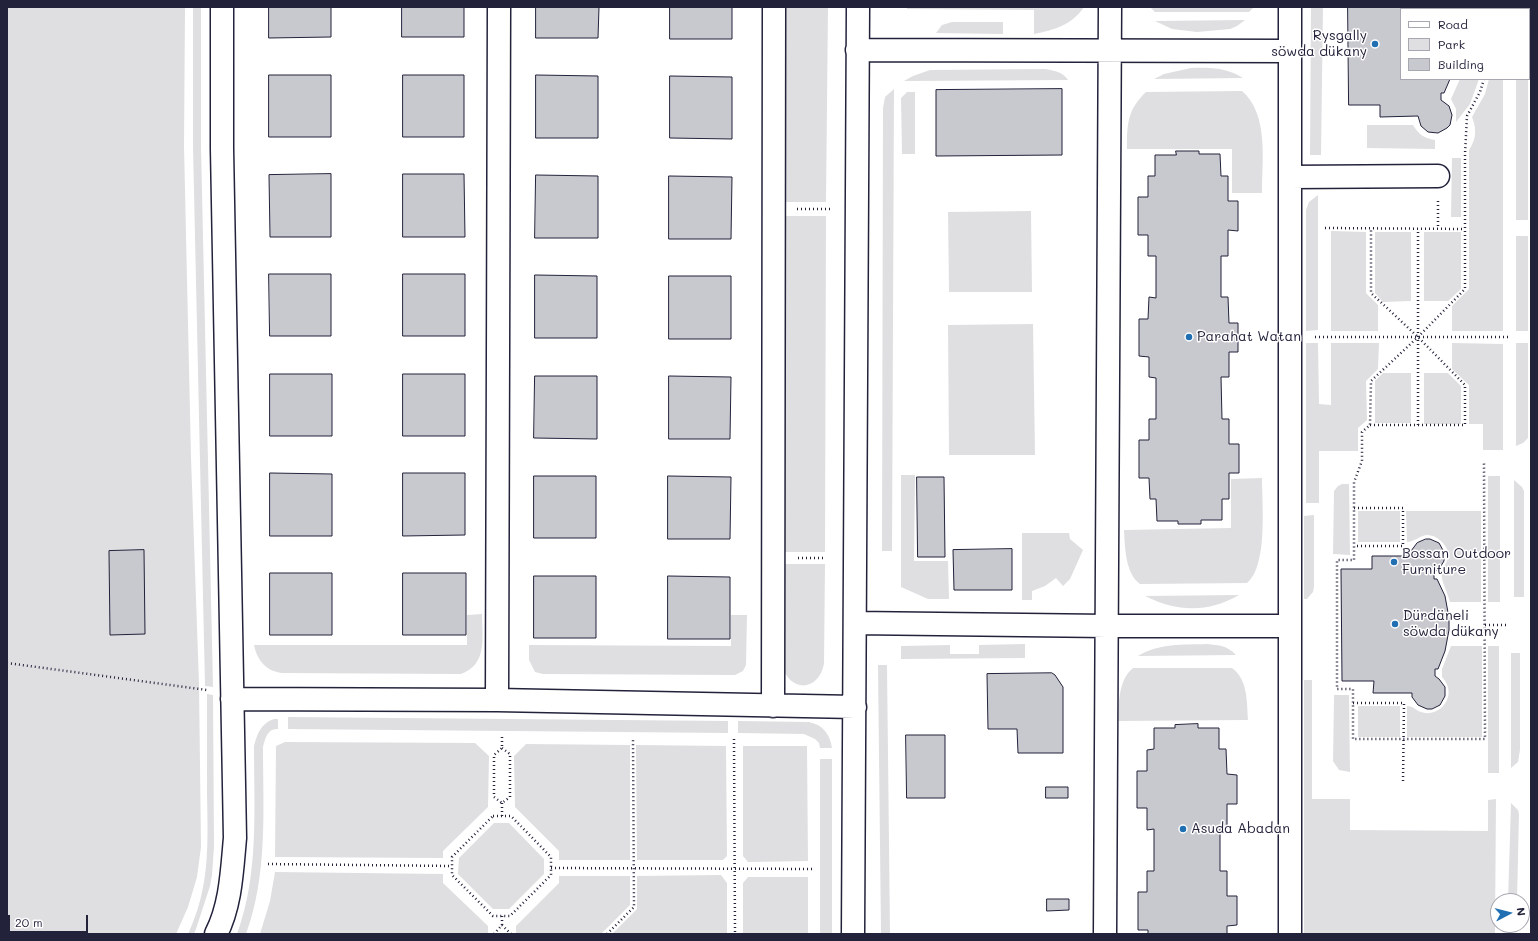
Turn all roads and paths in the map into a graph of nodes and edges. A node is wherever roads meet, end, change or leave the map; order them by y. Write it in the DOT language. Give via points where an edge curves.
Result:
graph roads {
  1 [pos="222,7"];
  2 [pos="499,7"];
  3 [pos="774,7"];
  4 [pos="858,7"];
  5 [pos="1110,7"];
  6 [pos="1290,7"];
  7 [pos="857,50"];
  8 [pos="1110,50"];
  9 [pos="1290,50"];
  10 [pos="1484,80"];
  11 [pos="1438,176"];
  12 [pos="1290,177"];
  13 [pos="791,209"];
  14 [pos="826,209"];
  15 [pos="1325,228"];
  16 [pos="1371,229"];
  17 [pos="1418,229"];
  18 [pos="1465,229"];
  19 [pos="1290,337"];
  20 [pos="1418,337"];
  21 [pos="1509,337"];
  22 [pos="1370,425"];
  23 [pos="1418,425"];
  24 [pos="1484,462"];
  25 [pos="1354,508"];
  26 [pos="1354,546"];
  27 [pos="797,558"];
  28 [pos="825,558"];
  29 [pos="855,623"];
  30 [pos="1485,625"];
  31 [pos="1506,625"];
  32 [pos="1107,626"];
  33 [pos="1290,626"];
  34 [pos="7,663"];
  35 [pos="209,690"];
  36 [pos="232,699"];
  37 [pos="497,700"];
  38 [pos="1353,703"];
  39 [pos="772,706"];
  40 [pos="854,707"];
  41 [pos="502,737"];
  42 [pos="633,739"];
  43 [pos="734,739"];
  44 [pos="1404,739"];
  45 [pos="502,748"];
  46 [pos="1403,782"];
  47 [pos="502,803"];
  48 [pos="502,816"];
  49 [pos="268,864"];
  50 [pos="452,866"];
  51 [pos="551,868"];
  52 [pos="633,868"];
  53 [pos="735,869"];
  54 [pos="814,869"];
  55 [pos="502,916"];
  56 [pos="502,925"];
  57 [pos="216,934"];
  58 [pos="494,934"];
  59 [pos="511,934"];
  60 [pos="607,934"];
  61 [pos="735,934"];
  62 [pos="853,934"];
  63 [pos="1105,934"];
  64 [pos="1290,934"];
  1 -- 36 [label="street" via="222,157"];
  2 -- 37 [label="street"];
  3 -- 39 [label="street"];
  4 -- 7 [label="street"];
  5 -- 8 [label="street"];
  6 -- 9 [label="street"];
  7 -- 8 [label="street"];
  7 -- 29 [label="street"];
  8 -- 9 [label="street"];
  8 -- 32 [label="street"];
  9 -- 12 [label="street"];
  10 -- 18 [label="path" via="1467,116"];
  11 -- 12 [label="street"];
  12 -- 19 [label="street"];
  13 -- 14 [label="path"];
  15 -- 16 [label="path"];
  16 -- 17 [label="path"];
  16 -- 20 [label="path" via="1371,293"];
  17 -- 18 [label="path"];
  17 -- 20 [label="path"];
  18 -- 20 [label="path" via="1465,289"];
  19 -- 20 [label="path"];
  19 -- 33 [label="street"];
  20 -- 21 [label="path"];
  20 -- 22 [label="path" via="1371,381"];
  20 -- 23 [label="path"];
  20 -- 23 [label="path" via="1465,385 1465,425"];
  22 -- 23 [label="path"];
  22 -- 25 [label="path" via="1362,432 1362,461 1354,482"];
  24 -- 30 [label="path"];
  25 -- 26 [label="path"];
  25 -- 26 [label="path" via="1403,508 1403,546"];
  26 -- 38 [label="path" via="1354,560 1337,560 1337,689 1353,689"];
  27 -- 28 [label="path"];
  29 -- 32 [label="street"];
  29 -- 40 [label="street"];
  30 -- 31 [label="path"];
  30 -- 44 [label="path" via="1485,739"];
  32 -- 33 [label="street"];
  32 -- 63 [label="street"];
  33 -- 64 [label="street"];
  34 -- 35 [label="path"];
  36 -- 37 [label="street"];
  36 -- 57 [label="street" via="235,838 227,901"];
  37 -- 39 [label="street"];
  38 -- 44 [label="path" via="1354,739"];
  38 -- 44 [label="path" via="1404,703"];
  39 -- 40 [label="street"];
  40 -- 62 [label="street"];
  41 -- 45 [label="path"];
  42 -- 52 [label="path"];
  43 -- 53 [label="path"];
  44 -- 46 [label="path"];
  45 -- 47 [label="path" via="494,755 494,797"];
  45 -- 47 [label="path" via="510,754 510,797"];
  47 -- 48 [label="path"];
  48 -- 50 [label="path" via="493,816 452,857"];
  48 -- 51 [label="path" via="511,816 552,857"];
  49 -- 50 [label="path"];
  50 -- 55 [label="path" via="452,875 493,916"];
  51 -- 52 [label="path"];
  51 -- 55 [label="path" via="551,875 510,916"];
  52 -- 53 [label="path"];
  52 -- 60 [label="path" via="634,907"];
  53 -- 54 [label="path"];
  53 -- 61 [label="path"];
  55 -- 56 [label="path"];
  56 -- 58 [label="path"];
  56 -- 59 [label="path"];
}
